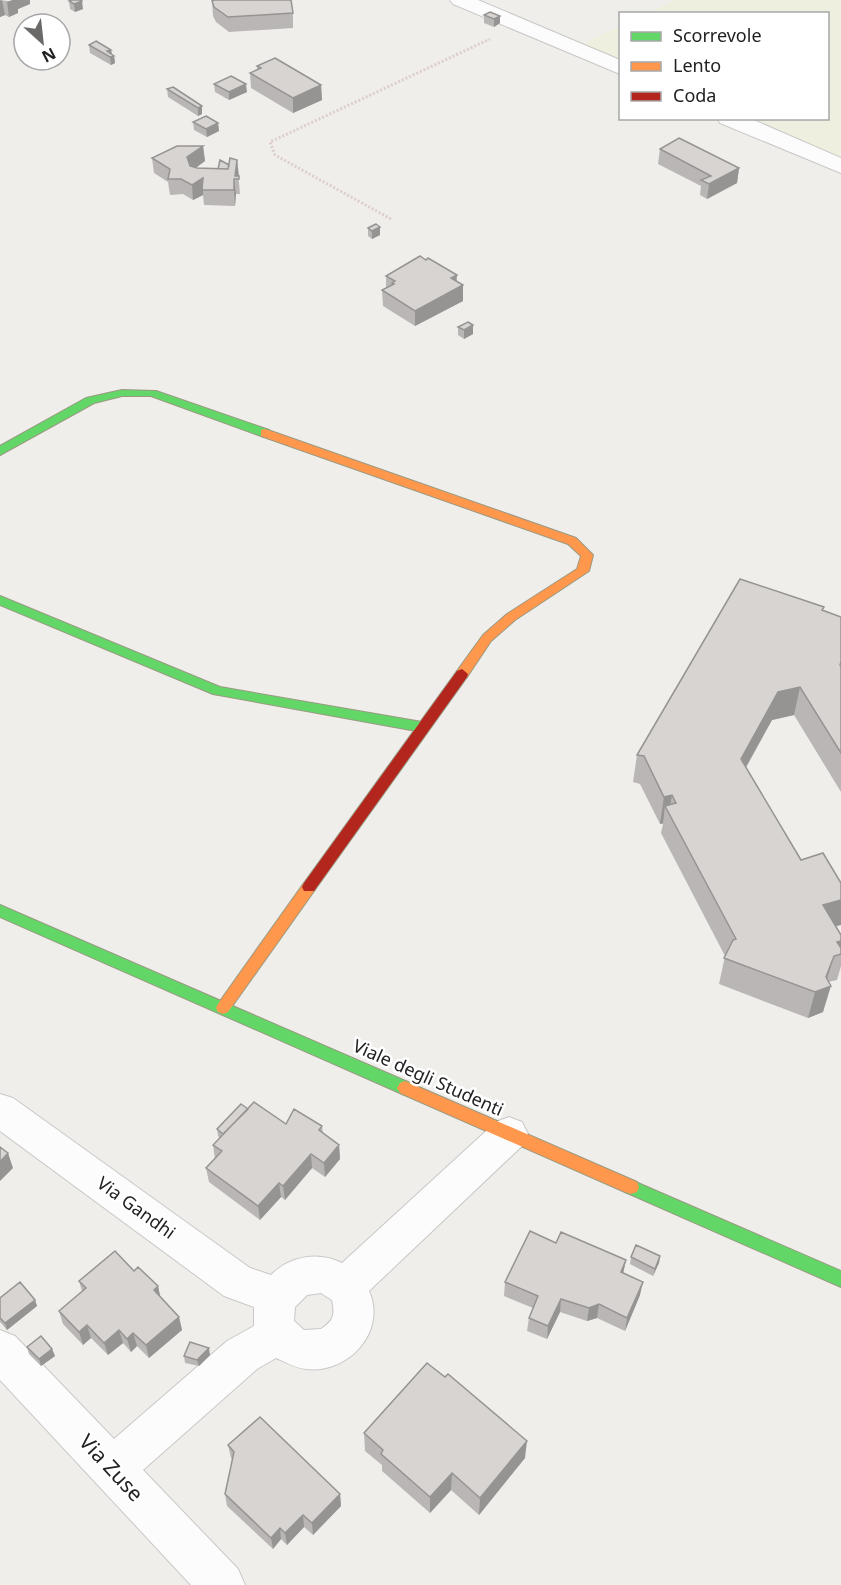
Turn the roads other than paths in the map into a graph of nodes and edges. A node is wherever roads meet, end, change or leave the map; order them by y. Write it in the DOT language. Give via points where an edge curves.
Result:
graph roads {
  1 [pos="460,0"];
  2 [pos="619,67"];
  3 [pos="733,120"];
  4 [pos="841,166"];
  5 [pos="0,451"];
  6 [pos="0,600"];
  7 [pos="422,727"];
  8 [pos="0,911"];
  9 [pos="223,1008"];
  10 [pos="0,1110"];
  11 [pos="509,1134"];
  12 [pos="841,1279"];
  13 [pos="346,1286"];
  14 [pos="278,1315"];
  15 [pos="0,1350"];
  16 [pos="112,1469"];
  17 [pos="222,1585"];
  1 -- 2 [label="street"];
  3 -- 4 [label="street"];
  5 -- 7 [label="street" via="90,400 122,393 152,393 572,541 587,555 583,571 487,638"];
  6 -- 7 [label="street" via="218,691"];
  7 -- 9 [label="street"];
  8 -- 9 [label="street, Viale degli Studenti"];
  9 -- 11 [label="street, Viale degli Studenti"];
  10 -- 14 [label="street, Via Gandhi"];
  11 -- 12 [label="street, Viale degli Studenti"];
  11 -- 13 [label="street"];
  13 -- 14 [label="street" via="323,1274 297,1278"];
  13 -- 14 [label="street" via="356,1308 350,1334 327,1350 300,1349"];
  14 -- 16 [label="street" via="242,1355"];
  15 -- 16 [label="street, Via Zuse"];
  16 -- 17 [label="street, Via Zuse"];
}
